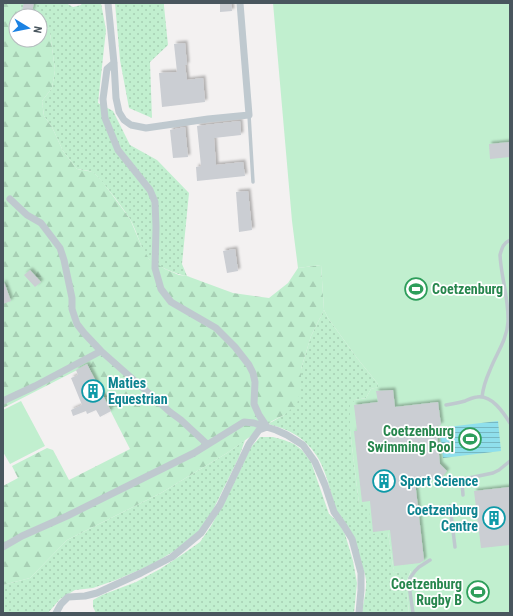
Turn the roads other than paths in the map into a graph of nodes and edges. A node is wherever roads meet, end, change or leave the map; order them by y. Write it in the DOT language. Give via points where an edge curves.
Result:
graph roads {
  1 [pos="108,3"];
  2 [pos="240,3"];
  3 [pos="114,63"];
  4 [pos="249,114"];
  5 [pos="253,182"];
  6 [pos="10,199"];
  7 [pos="510,240"];
  8 [pos="101,351"];
  9 [pos="482,397"];
  10 [pos="3,401"];
  11 [pos="446,405"];
  12 [pos="510,423"];
  13 [pos="267,428"];
  14 [pos="207,444"];
  15 [pos="510,461"];
  16 [pos="463,495"];
  17 [pos="450,506"];
  18 [pos="3,547"];
  19 [pos="455,547"];
  20 [pos="430,560"];
  21 [pos="56,613"];
  22 [pos="359,613"];
  23 [pos="413,613"];
  1 -- 3 [label="street"];
  2 -- 4 [label="street"];
  3 -- 4 [label="street" via="119,112 130,125 146,128"];
  3 -- 13 [label="street" via="107,69 104,84 105,118 118,150 150,190 155,202 154,268 161,289 171,302 216,328 249,365 255,382 254,404"];
  4 -- 5 [label="lane"];
  6 -- 8 [label="street" via="27,215 41,223 60,248 77,324"];
  7 -- 9 [label="lane" via="504,244 500,255 507,305 506,335 483,388"];
  8 -- 10 [label="street"];
  8 -- 14 [label="street"];
  9 -- 11 [label="lane"];
  9 -- 12 [label="lane" via="498,407"];
  13 -- 14 [label="street" via="244,422"];
  13 -- 21 [label="street" via="259,430 250,444 220,505 201,533 172,557 141,573 97,593 68,597"];
  13 -- 22 [label="street" via="287,435 303,445 315,462 334,512 352,540 361,573"];
  14 -- 18 [label="street"];
  15 -- 16 [label="lane" via="493,473 464,478"];
  17 -- 19 [label="lane"];
  20 -- 23 [label="lane" via="419,567 410,578"];
}
